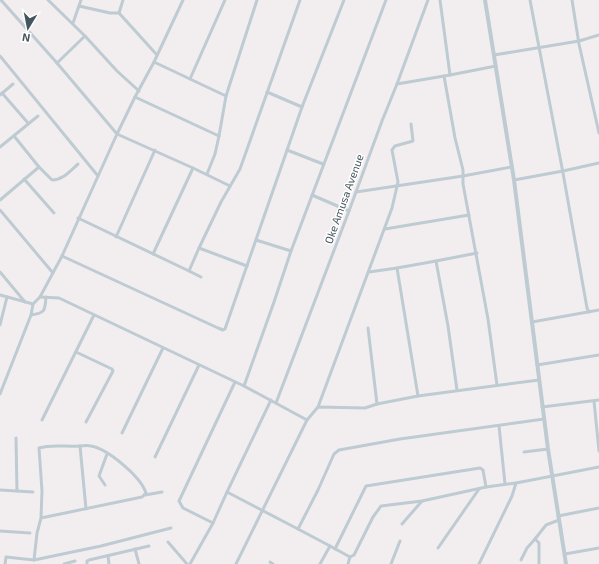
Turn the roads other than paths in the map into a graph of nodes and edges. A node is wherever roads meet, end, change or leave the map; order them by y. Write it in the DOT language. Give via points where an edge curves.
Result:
graph roads {
  1 [pos="1,0"];
  2 [pos="48,0"];
  3 [pos="81,0"];
  4 [pos="123,0"];
  5 [pos="183,0"];
  6 [pos="225,0"];
  7 [pos="257,0"];
  8 [pos="300,0"];
  9 [pos="344,0"];
  10 [pos="386,0"];
  11 [pos="428,0"];
  12 [pos="440,0"];
  13 [pos="486,0"];
  14 [pos="530,0"];
  15 [pos="572,0"];
  16 [pos="79,6"];
  17 [pos="119,13"];
  18 [pos="73,23"];
  19 [pos="599,35"];
  20 [pos="86,36"];
  21 [pos="579,41"];
  22 [pos="539,47"];
  23 [pos="494,55"];
  24 [pos="0,56"];
  25 [pos="157,56"];
  26 [pos="154,62"];
  27 [pos="57,63"];
  28 [pos="496,66"];
  29 [pos="450,75"];
  30 [pos="444,76"];
  31 [pos="190,79"];
  32 [pos="13,84"];
  33 [pos="397,84"];
  34 [pos="139,91"];
  35 [pos="267,92"];
  36 [pos="1,94"];
  37 [pos="226,96"];
  38 [pos="135,98"];
  39 [pos="302,107"];
  40 [pos="38,116"];
  41 [pos="28,123"];
  42 [pos="411,124"];
  43 [pos="599,133"];
  44 [pos="117,134"];
  45 [pos="14,136"];
  46 [pos="219,136"];
  47 [pos="0,148"];
  48 [pos="155,150"];
  49 [pos="287,150"];
  50 [pos="599,163"];
  51 [pos="78,164"];
  52 [pos="323,164"];
  53 [pos="39,167"];
  54 [pos="511,167"];
  55 [pos="193,168"];
  56 [pos="563,171"];
  57 [pos="207,174"];
  58 [pos="98,176"];
  59 [pos="463,176"];
  60 [pos="24,179"];
  61 [pos="514,180"];
  62 [pos="230,186"];
  63 [pos="398,186"];
  64 [pos="356,192"];
  65 [pos="312,195"];
  66 [pos="0,200"];
  67 [pos="0,210"];
  68 [pos="349,211"];
  69 [pos="54,213"];
  70 [pos="469,215"];
  71 [pos="78,218"];
  72 [pos="385,229"];
  73 [pos="116,237"];
  74 [pos="256,240"];
  75 [pos="199,248"];
  76 [pos="291,251"];
  77 [pos="476,253"];
  78 [pos="153,254"];
  79 [pos="62,256"];
  80 [pos="436,261"];
  81 [pos="248,266"];
  82 [pos="397,268"];
  83 [pos="189,271"];
  84 [pos="0,272"];
  85 [pos="369,272"];
  86 [pos="53,273"];
  87 [pos="201,277"];
  88 [pos="0,295"];
  89 [pos="7,297"];
  90 [pos="40,297"];
  91 [pos="46,297"];
  92 [pos="25,302"];
  93 [pos="33,304"];
  94 [pos="599,310"];
  95 [pos="589,312"];
  96 [pos="31,315"];
  97 [pos="94,315"];
  98 [pos="532,322"];
  99 [pos="0,325"];
  100 [pos="368,328"];
  101 [pos="163,348"];
  102 [pos="76,352"];
  103 [pos="599,355"];
  104 [pos="198,365"];
  105 [pos="537,365"];
  106 [pos="538,380"];
  107 [pos="235,382"];
  108 [pos="497,385"];
  109 [pos="244,386"];
  110 [pos="457,390"];
  111 [pos="0,394"];
  112 [pos="418,396"];
  113 [pos="271,400"];
  114 [pos="599,400"];
  115 [pos="594,401"];
  116 [pos="276,403"];
  117 [pos="377,404"];
  118 [pos="318,407"];
  119 [pos="542,407"];
  120 [pos="544,419"];
  121 [pos="42,420"];
  122 [pos="307,420"];
  123 [pos="86,422"];
  124 [pos="499,426"];
  125 [pos="122,433"];
  126 [pos="16,438"];
  127 [pos="80,446"];
  128 [pos="548,449"];
  129 [pos="599,451"];
  130 [pos="524,452"];
  131 [pos="107,454"];
  132 [pos="155,457"];
  133 [pos="599,467"];
  134 [pos="552,476"];
  135 [pos="516,483"];
  136 [pos="505,484"];
  137 [pos="105,485"];
  138 [pos="486,487"];
  139 [pos="478,489"];
  140 [pos="0,490"];
  141 [pos="16,491"];
  142 [pos="34,492"];
  143 [pos="162,492"];
  144 [pos="227,492"];
  145 [pos="145,495"];
  146 [pos="422,501"];
  147 [pos="599,508"];
  148 [pos="86,509"];
  149 [pos="262,510"];
  150 [pos="41,518"];
  151 [pos="559,518"];
  152 [pos="213,523"];
  153 [pos="402,524"];
  154 [pos="171,528"];
  155 [pos="298,529"];
  156 [pos="0,531"];
  157 [pos="30,533"];
  158 [pos="535,539"];
  159 [pos="400,541"];
  160 [pos="168,542"];
  161 [pos="149,546"];
  162 [pos="330,546"];
  163 [pos="438,548"];
  164 [pos="599,548"];
  165 [pos="135,549"];
  166 [pos="335,549"];
  167 [pos="565,554"];
  168 [pos="108,556"];
  169 [pos="350,558"];
  170 [pos="34,560"];
  171 [pos="520,560"];
  172 [pos="75,562"];
  173 [pos="5,564"];
  174 [pos="64,564"];
  175 [pos="87,564"];
  176 [pos="109,564"];
  177 [pos="139,564"];
  178 [pos="187,564"];
  179 [pos="190,564"];
  180 [pos="236,564"];
  181 [pos="320,564"];
  182 [pos="348,564"];
  183 [pos="391,564"];
  184 [pos="479,564"];
  185 [pos="539,564"];
  186 [pos="566,564"];
  1 -- 27 [label="street"];
  2 -- 18 [label="street"];
  3 -- 16 [label="street"];
  4 -- 17 [label="street"];
  5 -- 25 [label="street"];
  6 -- 31 [label="street"];
  7 -- 37 [label="street"];
  8 -- 35 [label="street"];
  9 -- 39 [label="street"];
  10 -- 52 [label="street"];
  11 -- 33 [label="street, Oke Amusa Avenue"];
  12 -- 29 [label="street"];
  13 -- 23 [label="street"];
  14 -- 22 [label="street"];
  15 -- 21 [label="street"];
  16 -- 17 [label="street"];
  16 -- 18 [label="street"];
  17 -- 25 [label="street"];
  18 -- 20 [label="street"];
  19 -- 21 [label="street"];
  20 -- 27 [label="street"];
  20 -- 34 [label="street"];
  21 -- 22 [label="street"];
  21 -- 43 [label="street"];
  22 -- 23 [label="street"];
  22 -- 56 [label="street"];
  23 -- 28 [label="street"];
  24 -- 58 [label="street"];
  25 -- 26 [label="street"];
  26 -- 31 [label="street"];
  26 -- 34 [label="street"];
  27 -- 44 [label="street"];
  28 -- 29 [label="street"];
  28 -- 54 [label="street"];
  29 -- 30 [label="street"];
  30 -- 33 [label="street"];
  30 -- 59 [label="street" via="455,138 464,170"];
  31 -- 37 [label="street"];
  32 -- 36 [label="street"];
  33 -- 64 [label="street, Oke Amusa Avenue"];
  34 -- 38 [label="street"];
  35 -- 39 [label="street"];
  35 -- 62 [label="street" via="240,168"];
  36 -- 41 [label="street"];
  37 -- 46 [label="street"];
  38 -- 44 [label="street"];
  38 -- 46 [label="street"];
  39 -- 49 [label="street"];
  40 -- 41 [label="street"];
  41 -- 45 [label="street"];
  42 -- 63 [label="street" via="413,141 395,146 392,150"];
  44 -- 48 [label="street"];
  44 -- 58 [label="street"];
  45 -- 47 [label="street"];
  45 -- 53 [label="street"];
  46 -- 57 [label="street"];
  48 -- 55 [label="street"];
  48 -- 73 [label="street"];
  49 -- 52 [label="street"];
  49 -- 74 [label="street"];
  50 -- 56 [label="street"];
  51 -- 53 [label="street" via="56,180 50,179"];
  52 -- 65 [label="street"];
  53 -- 60 [label="street"];
  54 -- 59 [label="street"];
  54 -- 61 [label="street"];
  55 -- 57 [label="street"];
  55 -- 78 [label="street"];
  56 -- 61 [label="street"];
  56 -- 95 [label="street"];
  57 -- 62 [label="street"];
  58 -- 71 [label="street"];
  59 -- 63 [label="street"];
  59 -- 70 [label="street"];
  60 -- 66 [label="street"];
  60 -- 69 [label="street"];
  61 -- 98 [label="street"];
  62 -- 75 [label="street"];
  63 -- 64 [label="street"];
  63 -- 72 [label="street"];
  64 -- 68 [label="street, Oke Amusa Avenue"];
  65 -- 68 [label="street"];
  65 -- 76 [label="street"];
  67 -- 86 [label="street"];
  68 -- 116 [label="street, Oke Amusa Avenue"];
  70 -- 72 [label="street"];
  70 -- 77 [label="street"];
  71 -- 73 [label="street"];
  71 -- 79 [label="street"];
  72 -- 85 [label="street"];
  73 -- 78 [label="street"];
  74 -- 76 [label="street"];
  74 -- 81 [label="street"];
  75 -- 81 [label="street"];
  75 -- 83 [label="street"];
  76 -- 109 [label="street"];
  77 -- 80 [label="street"];
  77 -- 108 [label="street"];
  78 -- 83 [label="street"];
  79 -- 81 [label="street" via="224,330"];
  79 -- 86 [label="street"];
  80 -- 82 [label="street"];
  80 -- 110 [label="street"];
  82 -- 85 [label="street"];
  82 -- 112 [label="street"];
  83 -- 87 [label="street"];
  84 -- 92 [label="street"];
  85 -- 118 [label="street"];
  86 -- 90 [label="street"];
  88 -- 89 [label="street"];
  89 -- 92 [label="street"];
  89 -- 99 [label="street"];
  90 -- 91 [label="street"];
  90 -- 93 [label="street"];
  91 -- 96 [label="street" via="42,313"];
  91 -- 97 [label="street" via="59,298"];
  92 -- 93 [label="street"];
  93 -- 96 [label="street"];
  94 -- 95 [label="street"];
  95 -- 98 [label="street"];
  96 -- 111 [label="street"];
  97 -- 101 [label="street"];
  97 -- 102 [label="street"];
  98 -- 105 [label="street"];
  100 -- 117 [label="street"];
  101 -- 104 [label="street"];
  101 -- 125 [label="street"];
  102 -- 121 [label="street"];
  102 -- 123 [label="street" via="113,371"];
  103 -- 105 [label="street"];
  104 -- 107 [label="street"];
  104 -- 132 [label="street"];
  105 -- 106 [label="street"];
  106 -- 108 [label="street"];
  106 -- 119 [label="street"];
  107 -- 109 [label="street"];
  107 -- 152 [label="street" via="179,501 183,508"];
  108 -- 110 [label="street"];
  109 -- 113 [label="street"];
  110 -- 112 [label="street"];
  112 -- 117 [label="street"];
  113 -- 116 [label="street"];
  113 -- 144 [label="street"];
  114 -- 115 [label="street"];
  115 -- 119 [label="street"];
  115 -- 129 [label="street"];
  116 -- 122 [label="street"];
  117 -- 118 [label="street" via="360,408"];
  118 -- 122 [label="street"];
  119 -- 120 [label="street"];
  120 -- 124 [label="street"];
  120 -- 128 [label="street"];
  122 -- 149 [label="street"];
  124 -- 136 [label="street"];
  124 -- 155 [label="street" via="339,450 334,454"];
  126 -- 141 [label="street"];
  127 -- 131 [label="street" via="93,446"];
  127 -- 148 [label="street"];
  127 -- 150 [label="street" via="39,448"];
  128 -- 130 [label="street"];
  128 -- 134 [label="street"];
  131 -- 137 [label="street" via="99,476"];
  131 -- 145 [label="street" via="124,464 145,490"];
  133 -- 134 [label="street"];
  134 -- 135 [label="street"];
  134 -- 151 [label="street"];
  135 -- 136 [label="street"];
  135 -- 184 [label="street"];
  136 -- 138 [label="street"];
  138 -- 139 [label="street"];
  138 -- 166 [label="street" via="483,470 480,468 366,486"];
  139 -- 146 [label="street"];
  139 -- 163 [label="street"];
  140 -- 141 [label="street"];
  141 -- 142 [label="street"];
  143 -- 145 [label="street"];
  144 -- 149 [label="street"];
  144 -- 152 [label="street"];
  145 -- 148 [label="street"];
  146 -- 153 [label="street"];
  146 -- 169 [label="street" via="381,506"];
  147 -- 151 [label="street"];
  148 -- 150 [label="street"];
  149 -- 155 [label="street"];
  149 -- 180 [label="street"];
  150 -- 170 [label="street"];
  151 -- 158 [label="street" via="546,525"];
  151 -- 167 [label="street"];
  152 -- 179 [label="street"];
  154 -- 170 [label="street"];
  155 -- 162 [label="street"];
  156 -- 157 [label="street"];
  158 -- 171 [label="street"];
  158 -- 185 [label="street" via="539,543"];
  159 -- 183 [label="street"];
  160 -- 178 [label="street"];
  161 -- 165 [label="street"];
  162 -- 166 [label="street"];
  162 -- 181 [label="street"];
  164 -- 167 [label="street"];
  165 -- 168 [label="street"];
  165 -- 177 [label="street"];
  166 -- 169 [label="street"];
  167 -- 186 [label="street"];
  168 -- 175 [label="street" via="89,560"];
  168 -- 176 [label="street"];
  169 -- 182 [label="street"];
  170 -- 173 [label="street" via="6,557"];
  172 -- 174 [label="street"];
}
